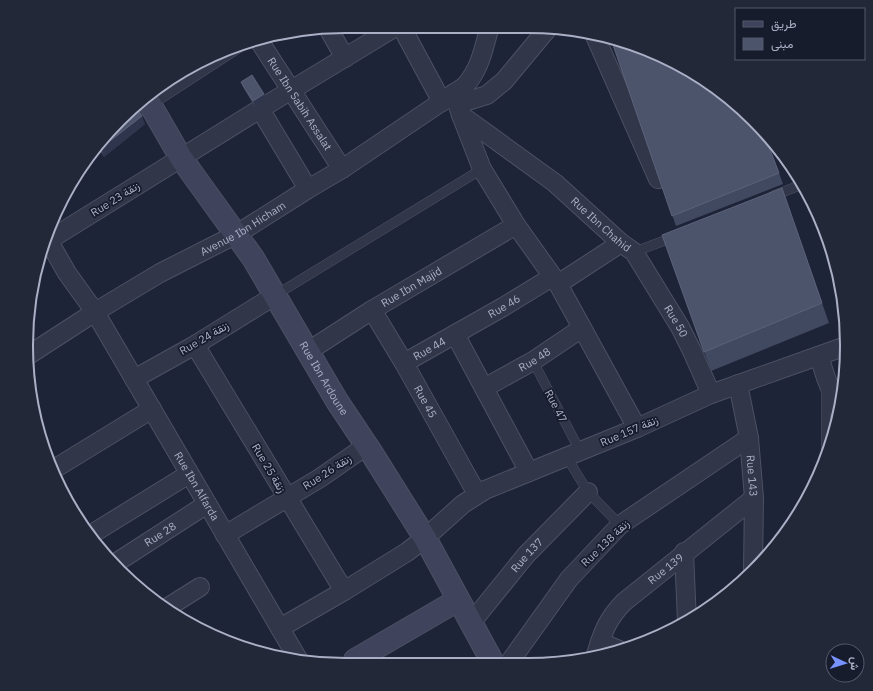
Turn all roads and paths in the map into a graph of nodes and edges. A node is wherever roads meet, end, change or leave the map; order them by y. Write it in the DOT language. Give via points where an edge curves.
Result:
graph roads {
  1 [pos="386,33"];
  2 [pos="406,33"];
  3 [pos="488,33"];
  4 [pos="331,34"];
  5 [pos="543,34"];
  6 [pos="597,41"];
  7 [pos="262,45"];
  8 [pos="345,58"];
  9 [pos="218,60"];
  10 [pos="292,90"];
  11 [pos="153,99"];
  12 [pos="149,102"];
  13 [pos="454,103"];
  14 [pos="260,109"];
  15 [pos="181,158"];
  16 [pos="482,169"];
  17 [pos="342,170"];
  18 [pos="658,179"];
  19 [pos="796,187"];
  20 [pos="308,189"];
  21 [pos="761,201"];
  22 [pos="516,225"];
  23 [pos="683,233"];
  24 [pos="237,234"];
  25 [pos="53,236"];
  26 [pos="51,244"];
  27 [pos="628,248"];
  28 [pos="555,280"];
  29 [pos="274,296"];
  30 [pos="372,310"];
  31 [pos="95,312"];
  32 [pos="582,328"];
  33 [pos="455,334"];
  34 [pos="194,345"];
  35 [pos="840,348"];
  36 [pos="33,352"];
  37 [pos="308,352"];
  38 [pos="819,356"];
  39 [pos="532,361"];
  40 [pos="404,363"];
  41 [pos="826,378"];
  42 [pos="134,379"];
  43 [pos="738,384"];
  44 [pos="484,388"];
  45 [pos="711,394"];
  46 [pos="835,400"];
  47 [pos="152,409"];
  48 [pos="637,428"];
  49 [pos="826,436"];
  50 [pos="749,438"];
  51 [pos="366,446"];
  52 [pos="573,454"];
  53 [pos="58,467"];
  54 [pos="529,472"];
  55 [pos="189,474"];
  56 [pos="588,492"];
  57 [pos="477,494"];
  58 [pos="286,497"];
  59 [pos="754,498"];
  60 [pos="207,504"];
  61 [pos="620,525"];
  62 [pos="95,532"];
  63 [pos="225,535"];
  64 [pos="425,538"];
  65 [pos="684,552"];
  66 [pos="119,560"];
  67 [pos="753,561"];
  68 [pos="200,587"];
  69 [pos="344,591"];
  70 [pos="458,600"];
  71 [pos="172,605"];
  72 [pos="687,614"];
  73 [pos="471,623"];
  74 [pos="280,628"];
  75 [pos="598,649"];
  76 [pos="295,653"];
  77 [pos="358,658"];
  78 [pos="490,658"];
  79 [pos="513,658"];
  1 -- 8 [label="street, Rue 23 زنقة"];
  2 -- 13 [label="street, Rue Ibn Chahid"];
  3 -- 13 [label="street" via="474,75"];
  4 -- 8 [label="street"];
  5 -- 13 [label="street" via="504,82 487,95"];
  6 -- 18 [label="street"];
  7 -- 10 [label="street, Rue Ibn Sabih Assalat"];
  8 -- 10 [label="street, Rue 23 زنقة"];
  9 -- 11 [label="lane"];
  10 -- 14 [label="street, Rue 23 زنقة"];
  10 -- 17 [label="street, Rue Ibn Sabih Assalat"];
  12 -- 15 [label="street, Rue Ibn Ardoune"];
  13 -- 16 [label="street, Rue Ibn Chahid"];
  13 -- 17 [label="street, Avenue Ibn Hicham"];
  13 -- 27 [label="street, Rue Ibn Chahid" via="555,183"];
  14 -- 15 [label="street, Rue 23 زنقة"];
  14 -- 20 [label="street"];
  15 -- 24 [label="street, Rue Ibn Ardoune"];
  15 -- 25 [label="street, Rue 23 زنقة"];
  16 -- 22 [label="street, Rue Ibn Chahid"];
  16 -- 29 [label="lane"];
  17 -- 20 [label="street, Avenue Ibn Hicham"];
  19 -- 21 [label="lane"];
  20 -- 24 [label="street, Avenue Ibn Hicham"];
  22 -- 28 [label="street, Rue Ibn Chahid"];
  22 -- 30 [label="street, Rue Ibn Majid"];
  23 -- 27 [label="lane, Rue Ibn Chahid"];
  24 -- 29 [label="street, Rue Ibn Ardoune"];
  24 -- 31 [label="street, Avenue Ibn Hicham" via="160,273"];
  26 -- 31 [label="street, Rue Ibn Alfarda" via="67,273"];
  27 -- 28 [label="street, Rue 46"];
  27 -- 45 [label="street, Rue 50" via="680,327"];
  28 -- 32 [label="street, Rue Ibn Chahid"];
  28 -- 33 [label="street, Rue 46"];
  29 -- 34 [label="street, Rue 24 زنقة"];
  29 -- 37 [label="street, Rue Ibn Ardoune"];
  30 -- 37 [label="street, Rue Ibn Majid"];
  30 -- 40 [label="street, Rue 45"];
  31 -- 36 [label="street, Avenue Ibn Hicham"];
  31 -- 42 [label="street, Rue Ibn Alfarda"];
  32 -- 39 [label="street, Rue 48"];
  32 -- 48 [label="street, Rue Ibn Chahid"];
  33 -- 40 [label="street, Rue 44"];
  33 -- 44 [label="street"];
  34 -- 42 [label="street, Rue 24 زنقة"];
  34 -- 58 [label="street, Rue 25 زنقة"];
  35 -- 38 [label="street, Rue 157 زنقة"];
  37 -- 51 [label="street, Rue Ibn Ardoune"];
  38 -- 41 [label="street"];
  38 -- 43 [label="street, Rue 157 زنقة"];
  39 -- 44 [label="street, Rue 48"];
  39 -- 52 [label="lane, Rue 47"];
  40 -- 57 [label="street, Rue 45"];
  41 -- 46 [label="street"];
  41 -- 49 [label="lane"];
  42 -- 47 [label="street, Rue Ibn Alfarda"];
  43 -- 45 [label="street, Rue 157 زنقة"];
  43 -- 50 [label="street, Rue 143"];
  44 -- 54 [label="street"];
  45 -- 48 [label="street, Rue 157 زنقة"];
  47 -- 53 [label="street"];
  47 -- 55 [label="street, Rue Ibn Alfarda"];
  48 -- 52 [label="street, Rue 157 زنقة"];
  50 -- 59 [label="street, Rue 143"];
  50 -- 61 [label="street, Rue 138 زنقة"];
  51 -- 58 [label="street, Rue 26 زنقة" via="320,478"];
  51 -- 64 [label="street, Rue Ibn Ardoune"];
  52 -- 54 [label="street, Rue 157 زنقة"];
  52 -- 56 [label="lane, Rue 47"];
  54 -- 57 [label="street, Rue 157 زنقة"];
  55 -- 60 [label="street, Rue Ibn Alfarda"];
  55 -- 62 [label="street"];
  56 -- 61 [label="lane, Rue 47"];
  56 -- 73 [label="street, Rue 137" via="526,555"];
  57 -- 64 [label="street, Rue 157 زنقة"];
  58 -- 63 [label="street, Rue 26 زنقة"];
  58 -- 69 [label="street, Rue 25 زنقة"];
  59 -- 65 [label="street, Rue 139"];
  59 -- 67 [label="street, Rue 143"];
  60 -- 63 [label="street, Rue Ibn Alfarda"];
  60 -- 66 [label="street, Rue 28"];
  61 -- 79 [label="street, Rue 138 زنقة" via="569,579"];
  63 -- 74 [label="street, Rue Ibn Alfarda"];
  64 -- 69 [label="street, Rue 157 زنقة"];
  64 -- 70 [label="street, Rue Ibn Ardoune"];
  65 -- 72 [label="street"];
  65 -- 75 [label="street, Rue 139" via="614,613 608,621"];
  68 -- 71 [label="street"];
  69 -- 74 [label="street, Rue 157 زنقة"];
  70 -- 73 [label="street, Rue Ibn Ardoune"];
  70 -- 77 [label="street"];
  73 -- 78 [label="street, Rue Ibn Ardoune"];
  74 -- 76 [label="street, Rue Ibn Alfarda"];
}
